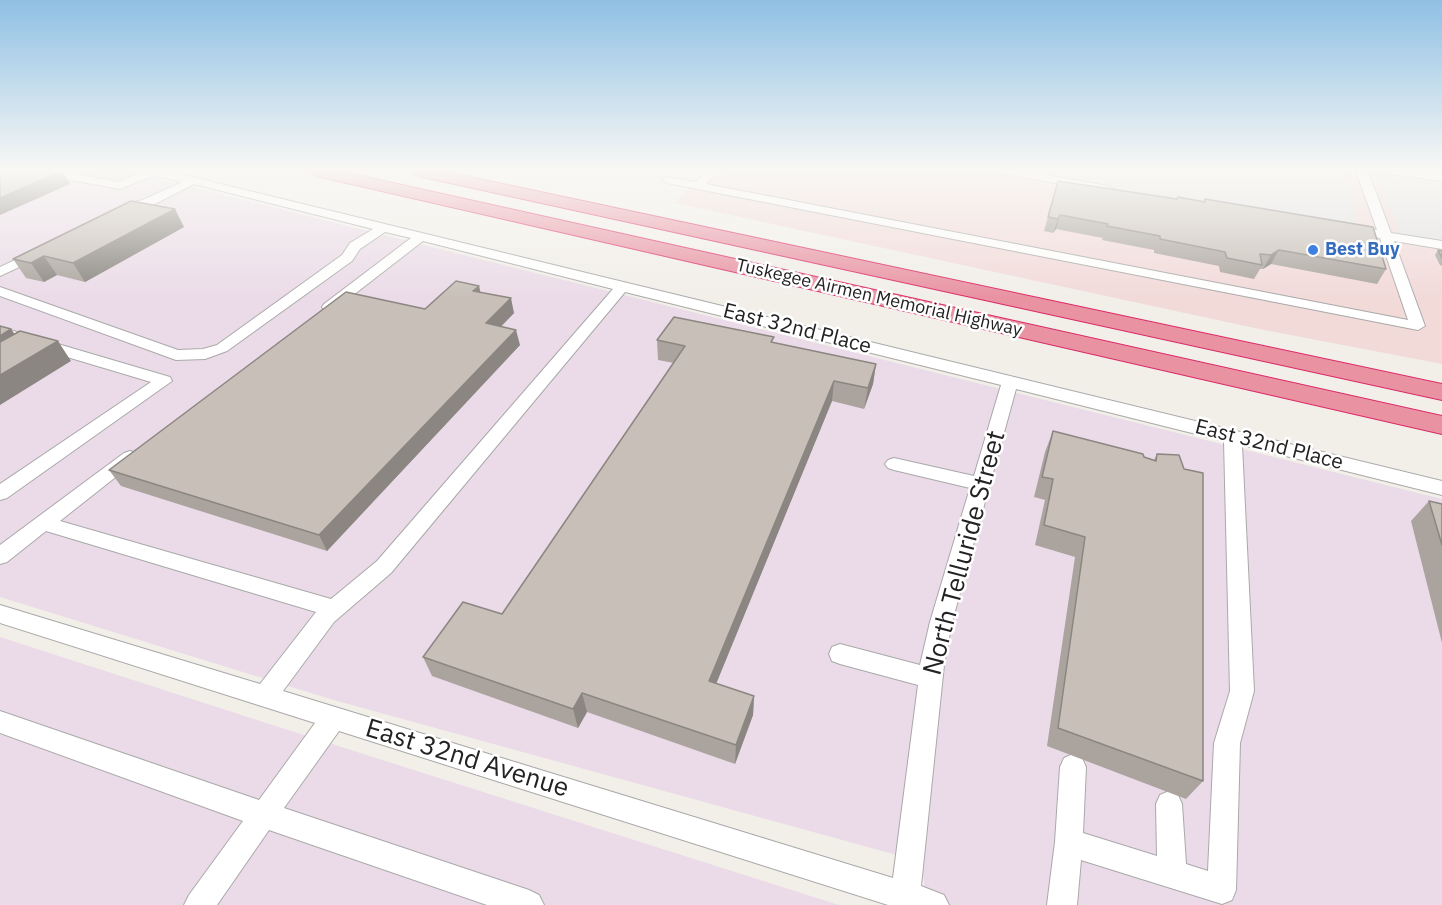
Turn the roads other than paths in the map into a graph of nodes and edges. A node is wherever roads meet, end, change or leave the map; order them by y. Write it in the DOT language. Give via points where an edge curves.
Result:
graph roads {
  1 [pos="117,213"];
  2 [pos="323,213"];
  3 [pos="501,213"];
  4 [pos="615,213"];
  5 [pos="838,213"];
  6 [pos="1377,213"];
  7 [pos="111,216"];
  8 [pos="383,228"];
  9 [pos="1343,228"];
  10 [pos="1384,235"];
  11 [pos="421,237"];
  12 [pos="1442,245"];
  13 [pos="51,247"];
  14 [pos="0,272"];
  15 [pos="623,286"];
  16 [pos="0,291"];
  17 [pos="317,316"];
  18 [pos="0,332"];
  19 [pos="1010,382"];
  20 [pos="1442,392"];
  21 [pos="1442,425"];
  22 [pos="1233,436"];
  23 [pos="147,444"];
  24 [pos="894,465"];
  25 [pos="981,484"];
  26 [pos="1442,488"];
  27 [pos="0,494"];
  28 [pos="43,523"];
  29 [pos="0,556"];
  30 [pos="335,609"];
  31 [pos="0,614"];
  32 [pos="840,654"];
  33 [pos="931,678"];
  34 [pos="265,696"];
  35 [pos="334,717"];
  36 [pos="0,722"];
  37 [pos="1073,767"];
  38 [pos="1169,804"];
  39 [pos="264,815"];
  40 [pos="1069,842"];
  41 [pos="1173,875"];
  42 [pos="905,901"];
  43 [pos="199,905"];
  44 [pos="529,905"];
  45 [pos="934,905"];
  46 [pos="1062,905"];
  1 -- 7 [label="street"];
  2 -- 8 [label="street, East 32nd Place"];
  3 -- 21 [label="highway, Tuskegee Airmen Memorial Highway"];
  4 -- 20 [label="highway, Tuskegee Airmen Memorial Highway"];
  5 -- 10 [label="street" via="1418,326"];
  6 -- 10 [label="street"];
  8 -- 11 [label="street, East 32nd Place"];
  8 -- 16 [label="street" via="222,348 205,354 176,355"];
  9 -- 10 [label="street"];
  10 -- 12 [label="street"];
  11 -- 15 [label="street, East 32nd Place"];
  11 -- 17 [label="street"];
  13 -- 14 [label="street"];
  15 -- 19 [label="street, East 32nd Place"];
  15 -- 30 [label="street" via="384,567"];
  18 -- 27 [label="street" via="164,381"];
  19 -- 22 [label="street, East 32nd Place"];
  19 -- 25 [label="street, North Telluride Street"];
  22 -- 26 [label="street, East 32nd Place"];
  22 -- 41 [label="street" via="1242,692 1227,743 1222,891"];
  23 -- 28 [label="street"];
  24 -- 25 [label="street"];
  25 -- 33 [label="street, North Telluride Street" via="941,622"];
  28 -- 29 [label="street"];
  28 -- 30 [label="street"];
  30 -- 34 [label="street"];
  31 -- 34 [label="street, East 32nd Avenue"];
  32 -- 33 [label="street"];
  33 -- 42 [label="street, North Telluride Street"];
  34 -- 35 [label="street, East 32nd Avenue"];
  35 -- 39 [label="street"];
  35 -- 42 [label="street, East 32nd Avenue"];
  36 -- 39 [label="street"];
  37 -- 40 [label="street"];
  38 -- 41 [label="street"];
  39 -- 43 [label="street"];
  39 -- 44 [label="street"];
  40 -- 41 [label="street"];
  40 -- 46 [label="street"];
  42 -- 45 [label="street, East 32nd Avenue"];
}
